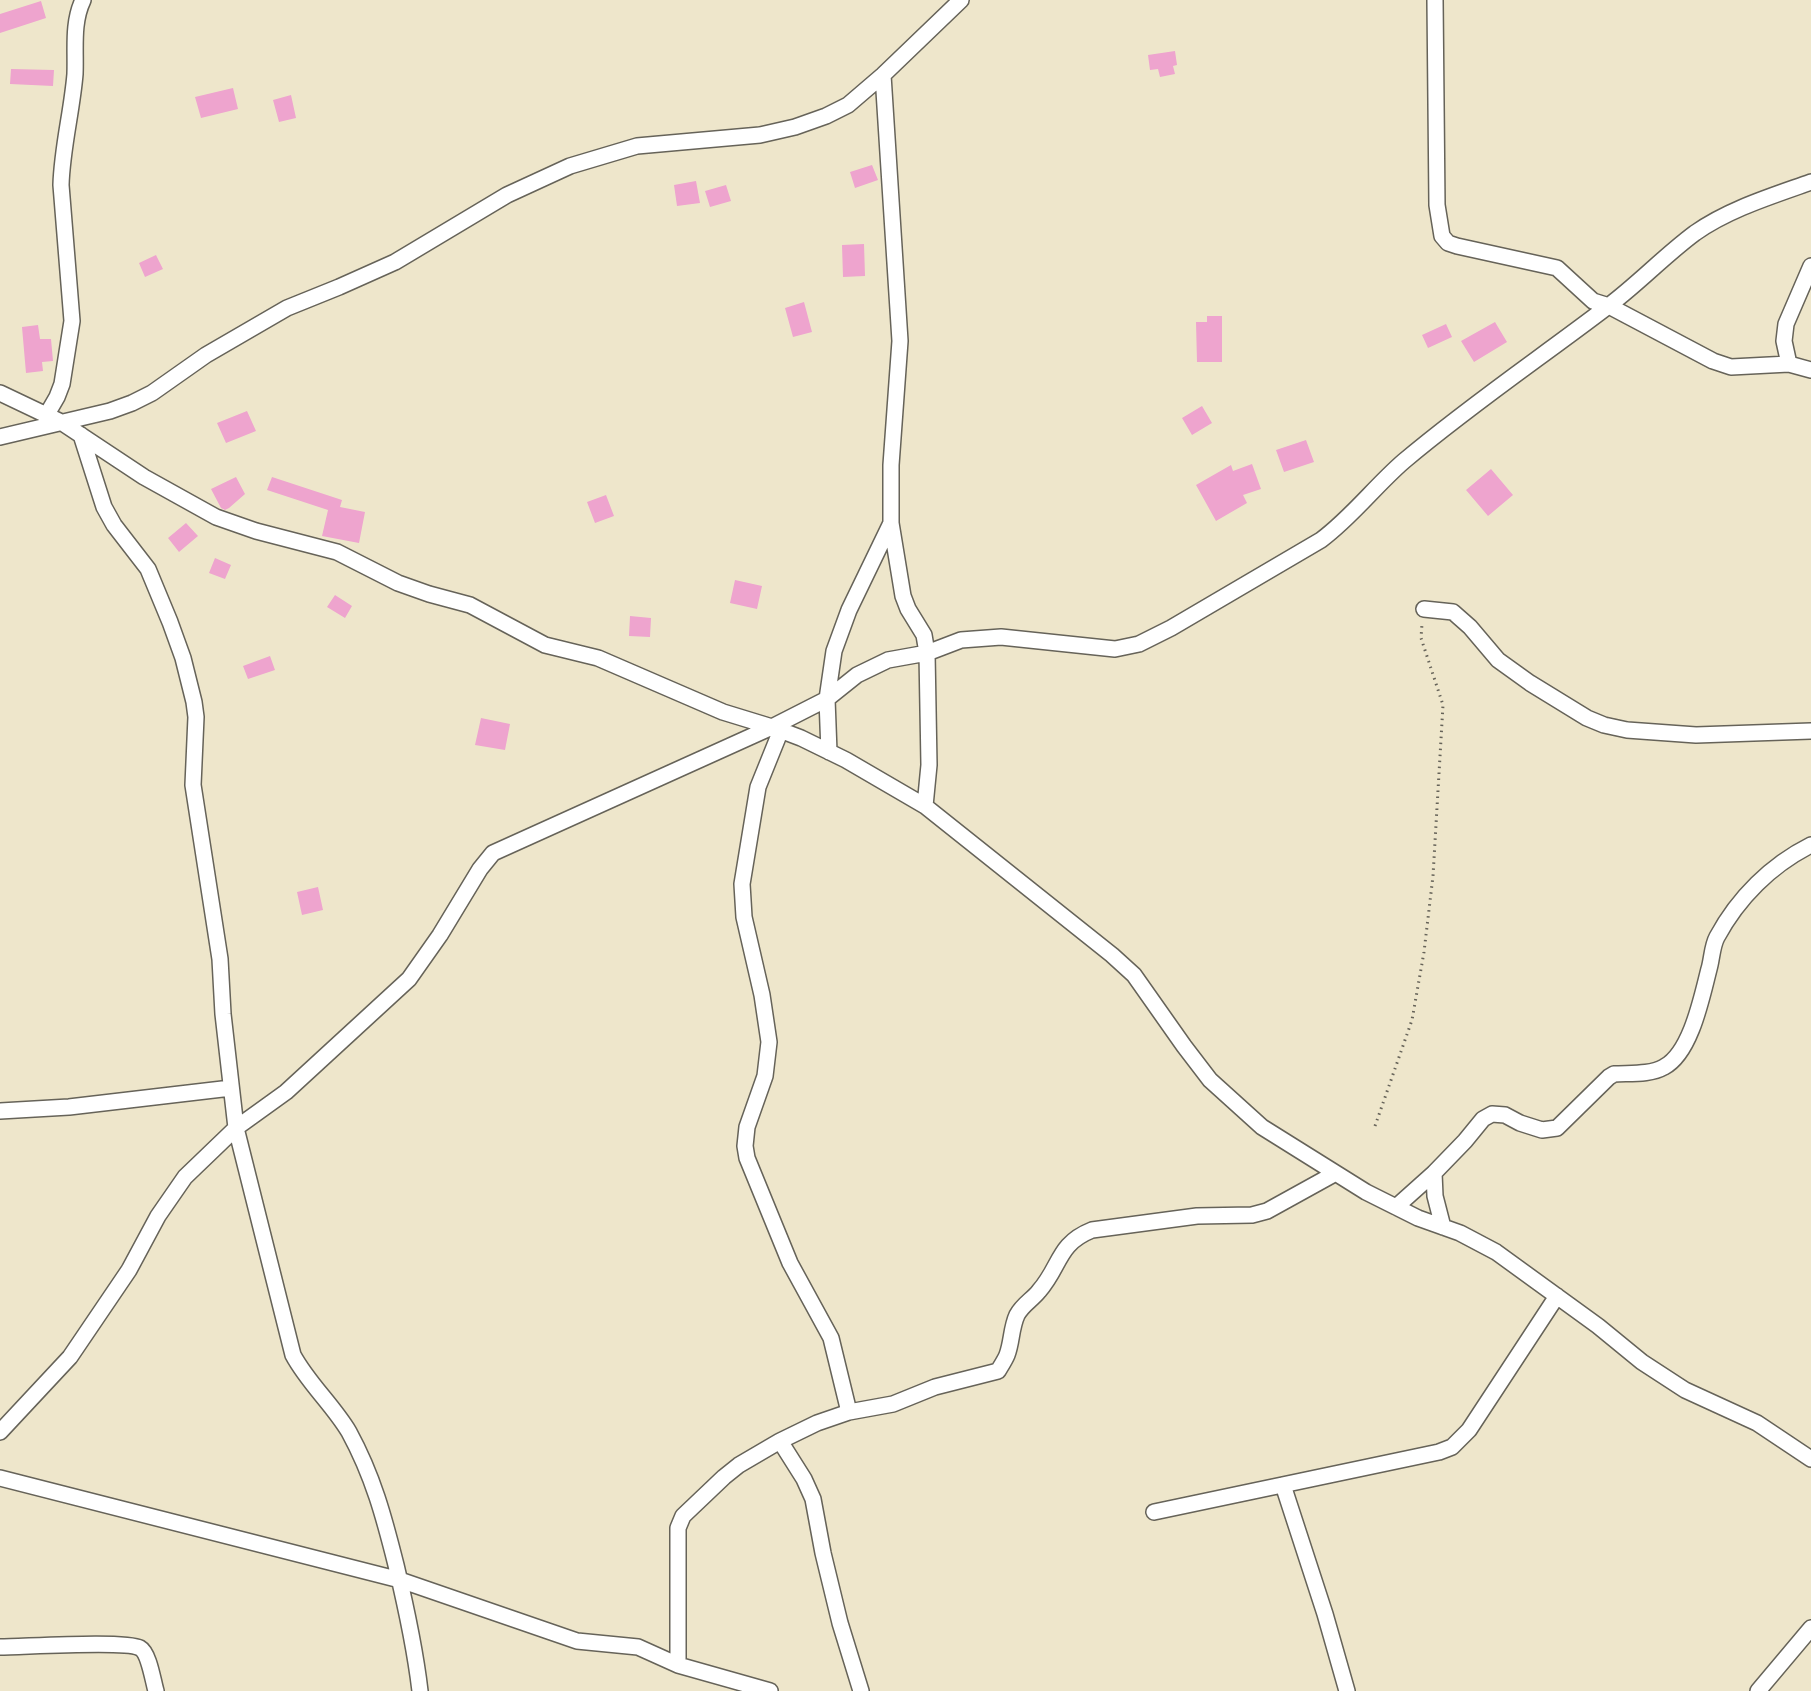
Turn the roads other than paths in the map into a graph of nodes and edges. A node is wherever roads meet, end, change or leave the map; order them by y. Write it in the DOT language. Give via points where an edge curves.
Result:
graph roads {
  1 [pos="83,0"];
  2 [pos="962,0"];
  3 [pos="1436,0"];
  4 [pos="883,75"];
  5 [pos="1811,182"];
  6 [pos="1811,266"];
  7 [pos="1609,306"];
  8 [pos="1789,363"];
  9 [pos="1811,370"];
  10 [pos="0,393"];
  11 [pos="46,416"];
  12 [pos="61,422"];
  13 [pos="81,435"];
  14 [pos="0,437"];
  15 [pos="891,523"];
  16 [pos="1424,609"];
  17 [pos="927,653"];
  18 [pos="827,699"];
  19 [pos="777,729"];
  20 [pos="1811,731"];
  21 [pos="829,752"];
  22 [pos="925,806"];
  23 [pos="1811,845"];
  24 [pos="231,1088"];
  25 [pos="0,1111"];
  26 [pos="236,1128"];
  27 [pos="1434,1173"];
  28 [pos="1334,1174"];
  29 [pos="1396,1207"];
  30 [pos="1443,1227"];
  31 [pos="1557,1296"];
  32 [pos="849,1412"];
  33 [pos="0,1432"];
  34 [pos="780,1441"];
  35 [pos="1811,1459"];
  36 [pos="0,1478"];
  37 [pos="1283,1485"];
  38 [pos="1154,1512"];
  39 [pos="400,1580"];
  40 [pos="1811,1628"];
  41 [pos="0,1647"];
  42 [pos="678,1665"];
  43 [pos="156,1691"];
  44 [pos="420,1691"];
  45 [pos="770,1691"];
  46 [pos="861,1691"];
  47 [pos="1347,1691"];
  48 [pos="1758,1691"];
  1 -- 11 [label="street" via="75,30 75,75 61,175 72,321 62,384"];
  2 -- 4 [label="street"];
  3 -- 7 [label="street" via="1437,205 1442,236 1457,246 1557,268 1593,301"];
  4 -- 12 [label="street" via="848,105 795,127 760,135 637,146 570,166 507,195 394,262 287,308 152,393 110,411"];
  4 -- 15 [label="street" via="900,341"];
  5 -- 7 [label="street" via="1712,222"];
  6 -- 8 [label="street" via="1786,324 1784,341"];
  7 -- 8 [label="street" via="1731,367"];
  7 -- 17 [label="street" via="1402,463 1342,525 1172,628 1139,644 1115,650 1001,637 961,640"];
  8 -- 9 [label="street"];
  10 -- 11 [label="street"];
  11 -- 12 [label="street"];
  12 -- 13 [label="street"];
  12 -- 14 [label="street"];
  13 -- 19 [label="street" via="144,477 216,517 337,552 398,583 470,606 545,645 598,658 723,712"];
  13 -- 24 [label="street" via="104,507 148,569 183,658 195,702 193,785 220,959"];
  15 -- 17 [label="street" via="903,596 924,635"];
  15 -- 18 [label="street" via="840,630"];
  16 -- 20 [label="street" via="1453,612 1498,660 1587,718 1604,724 1696,735"];
  17 -- 18 [label="street" via="888,660 857,675"];
  17 -- 22 [label="street" via="929,765"];
  18 -- 19 [label="street"];
  18 -- 21 [label="street"];
  19 -- 21 [label="street"];
  19 -- 26 [label="street" via="493,852 409,979 286,1092"];
  19 -- 32 [label="street" via="758,787 742,884 744,917 769,1042 765,1076 747,1127 745,1146 790,1263 831,1338"];
  21 -- 22 [label="street"];
  22 -- 28 [label="street" via="1112,955 1134,975 1210,1080 1262,1127"];
  23 -- 27 [label="street" via="1780,862 1759,882 1716,939 1699,1004 1676,1058 1653,1071 1614,1074 1557,1128 1542,1130 1505,1115 1492,1114"];
  24 -- 25 [label="street"];
  24 -- 26 [label="street"];
  26 -- 33 [label="street" via="185,1178 70,1357"];
  26 -- 39 [label="street" via="293,1355 348,1430 370,1474"];
  27 -- 29 [label="street"];
  27 -- 30 [label="street"];
  28 -- 29 [label="street"];
  28 -- 32 [label="street" via="1267,1211 1252,1215 1197,1216 1092,1230 1077,1236 1038,1293 1018,1313 1008,1354 998,1371 935,1387 893,1404"];
  29 -- 30 [label="street"];
  30 -- 31 [label="street" via="1496,1252"];
  31 -- 35 [label="street" via="1684,1390 1757,1423"];
  31 -- 37 [label="street" via="1469,1430 1452,1447"];
  32 -- 34 [label="street"];
  34 -- 42 [label="street" via="739,1465 683,1516 678,1528"];
  34 -- 46 [label="street" via="813,1499 840,1623"];
  36 -- 39 [label="street"];
  37 -- 38 [label="street"];
  37 -- 47 [label="street"];
  39 -- 42 [label="street" via="577,1641 638,1647"];
  39 -- 44 [label="street"];
  40 -- 48 [label="street"];
  41 -- 43 [label="street" via="136,1647 146,1655"];
  42 -- 45 [label="street"];
}
